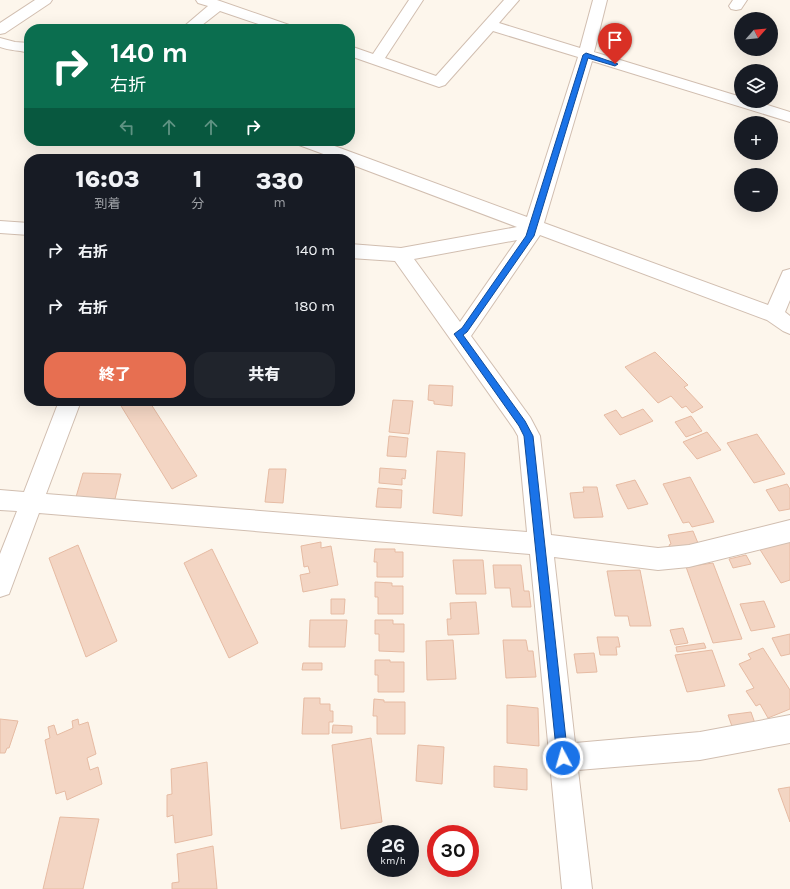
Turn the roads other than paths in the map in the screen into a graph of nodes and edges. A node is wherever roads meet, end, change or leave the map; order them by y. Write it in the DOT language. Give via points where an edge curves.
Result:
graph roads {
  1 [pos="45,0"];
  2 [pos="416,0"];
  3 [pos="512,0"];
  4 [pos="600,0"];
  5 [pos="217,2"];
  6 [pos="193,24"];
  7 [pos="274,24"];
  8 [pos="490,25"];
  9 [pos="0,30"];
  10 [pos="0,42"];
  11 [pos="24,46"];
  12 [pos="355,53"];
  13 [pos="586,55"];
  14 [pos="376,60"];
  15 [pos="790,117"];
  16 [pos="317,146"];
  17 [pos="339,154"];
  18 [pos="355,160"];
  19 [pos="0,227"];
  20 [pos="533,227"];
  21 [pos="24,229"];
  22 [pos="355,251"];
  23 [pos="401,255"];
  24 [pos="790,276"];
  25 [pos="774,315"];
  26 [pos="790,326"];
  27 [pos="458,334"];
  28 [pos="68,406"];
  29 [pos="0,500"];
  30 [pos="32,502"];
  31 [pos="790,531"];
  32 [pos="540,544"];
  33 [pos="0,586"];
  34 [pos="790,729"];
  35 [pos="563,758"];
  36 [pos="577,889"];
  1 -- 9 [label="street"];
  2 -- 14 [label="street"];
  3 -- 8 [label="street"];
  4 -- 13 [label="street"];
  5 -- 6 [label="street"];
  5 -- 7 [label="street"];
  8 -- 13 [label="street"];
  8 -- 14 [label="street" via="439,82"];
  10 -- 11 [label="street" via="14,47"];
  12 -- 14 [label="street"];
  13 -- 15 [label="street"];
  13 -- 20 [label="street"];
  16 -- 17 [label="street"];
  18 -- 20 [label="street"];
  19 -- 21 [label="street"];
  20 -- 23 [label="street" via="517,234"];
  20 -- 25 [label="street"];
  20 -- 27 [label="street" via="529,239 464,330"];
  22 -- 23 [label="street"];
  23 -- 27 [label="street"];
  24 -- 25 [label="street"];
  25 -- 26 [label="street"];
  27 -- 32 [label="street" via="529,436"];
  28 -- 30 [label="street"];
  29 -- 30 [label="street"];
  30 -- 32 [label="street"];
  30 -- 33 [label="street"];
  31 -- 32 [label="street" via="689,556 658,559"];
  32 -- 35 [label="street"];
  34 -- 35 [label="street" via="700,746"];
  35 -- 36 [label="street"];
}
